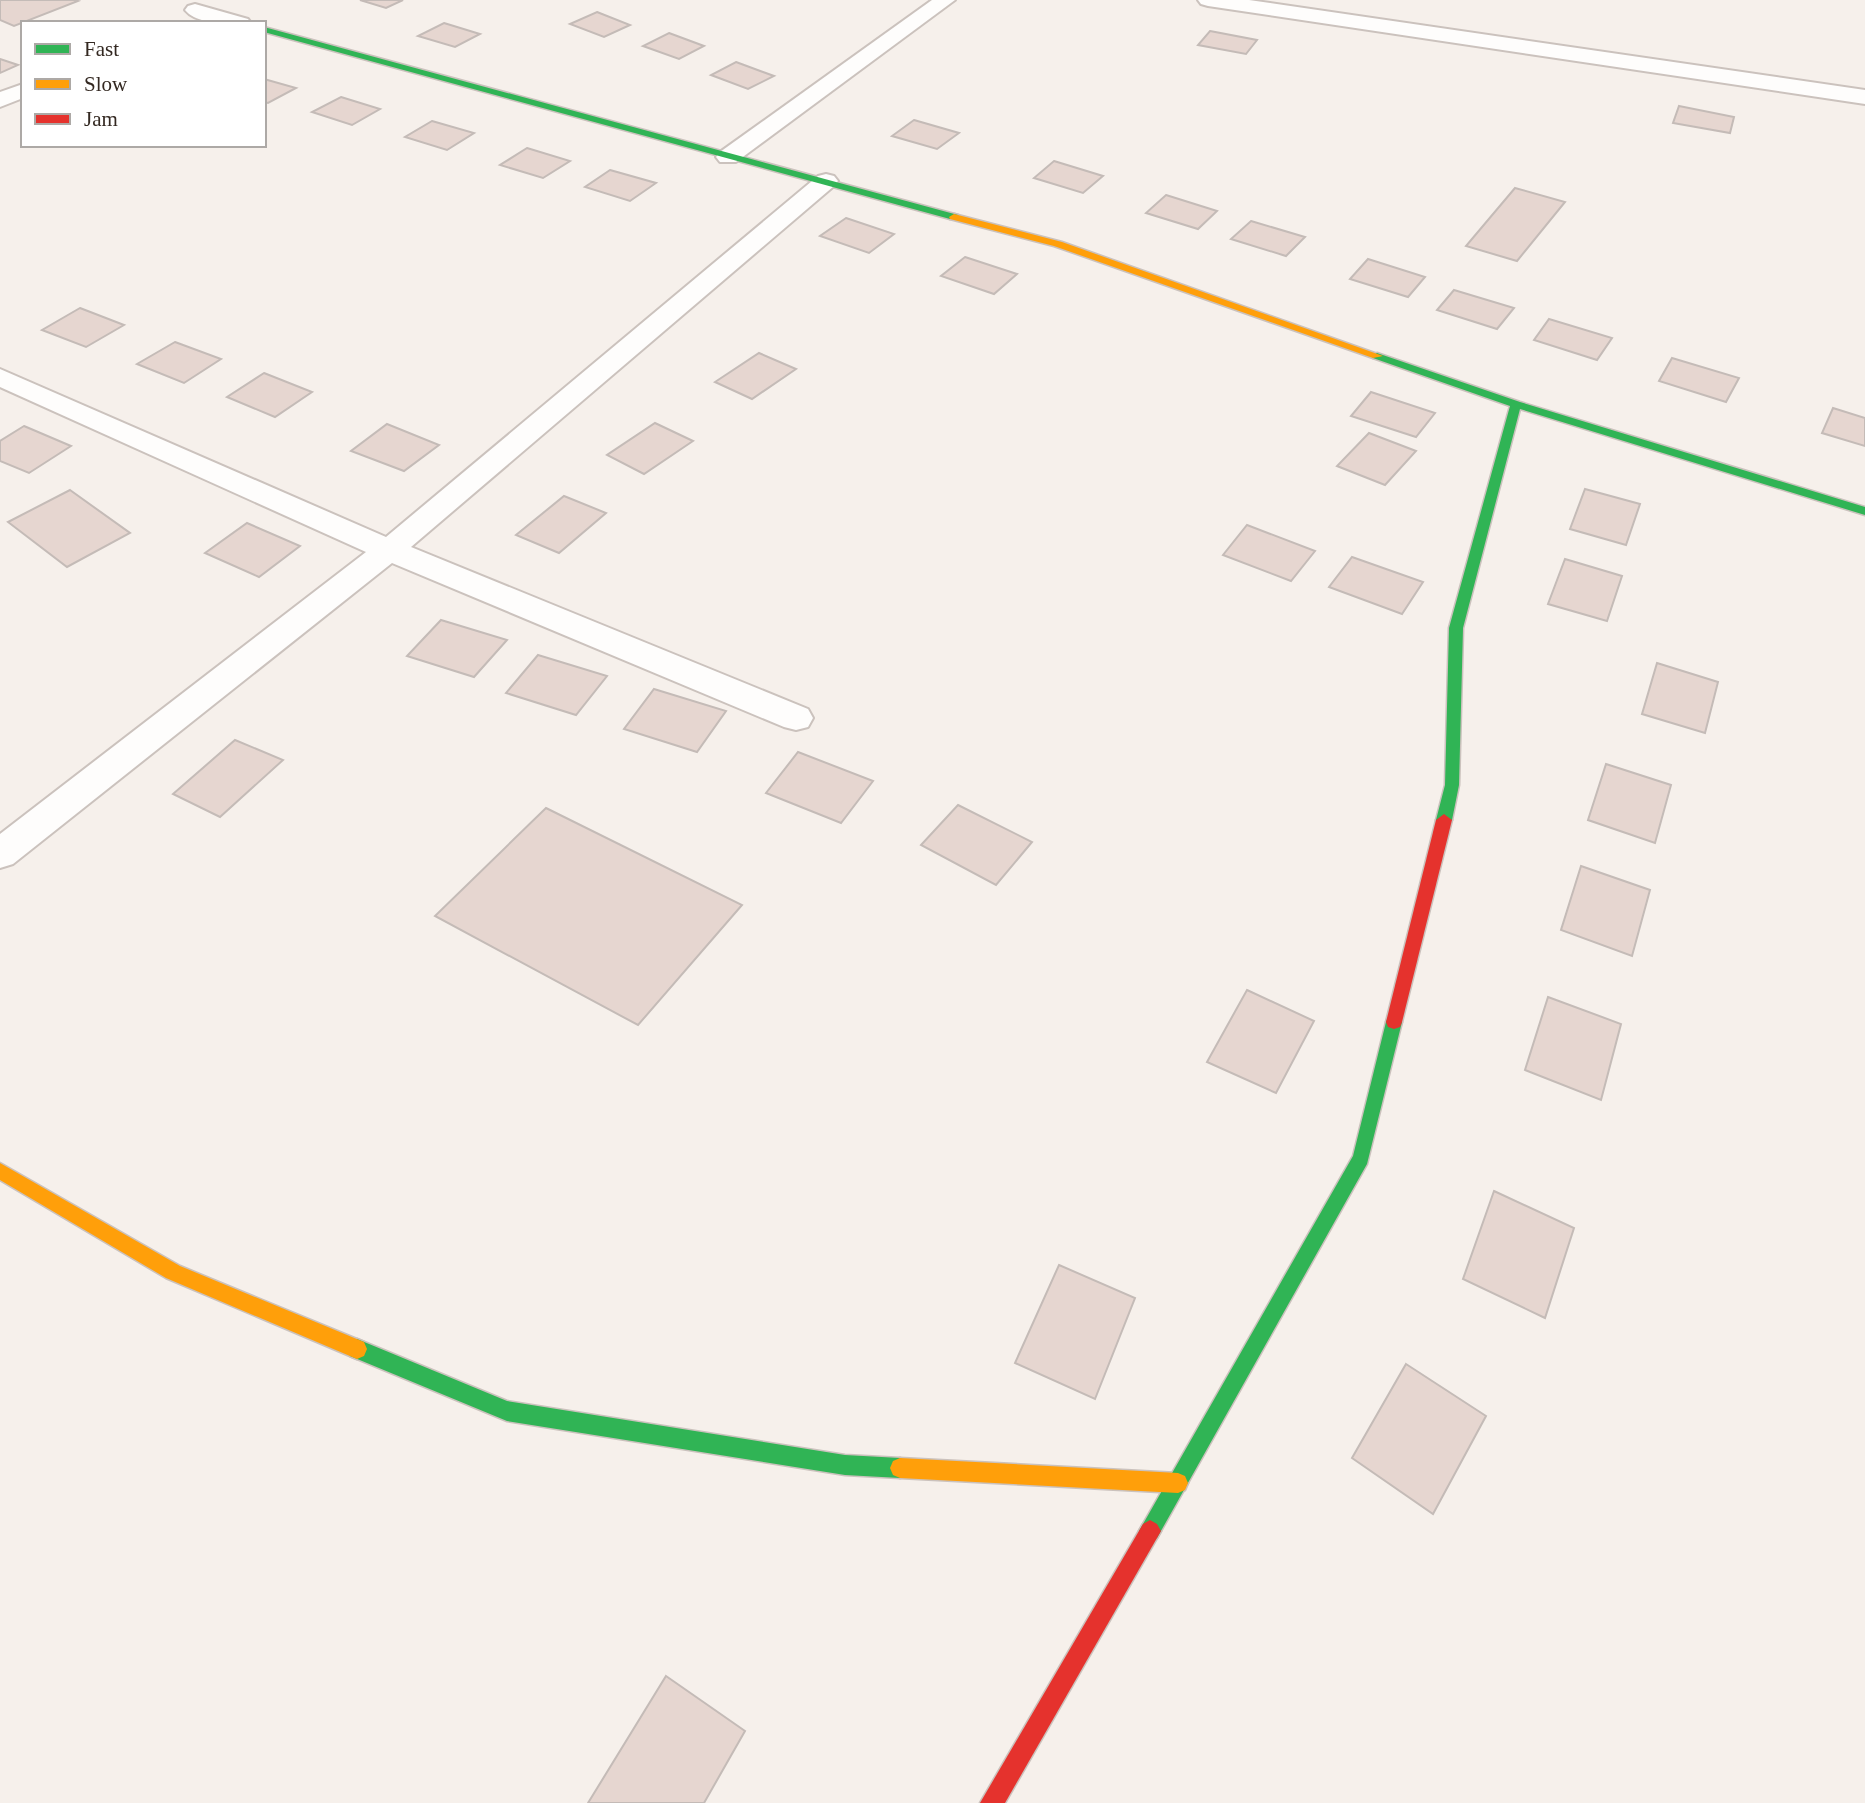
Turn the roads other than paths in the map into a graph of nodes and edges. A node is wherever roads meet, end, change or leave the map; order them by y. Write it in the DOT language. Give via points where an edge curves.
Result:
graph roads {
  1 [pos="944,0"];
  2 [pos="1208,0"];
  3 [pos="193,10"];
  4 [pos="234,21"];
  5 [pos="266,30"];
  6 [pos="21,91"];
  7 [pos="1865,97"];
  8 [pos="0,100"];
  9 [pos="729,157"];
  10 [pos="826,181"];
  11 [pos="0,377"];
  12 [pos="1516,404"];
  13 [pos="1865,511"];
  14 [pos="389,550"];
  15 [pos="796,718"];
  16 [pos="0,854"];
  17 [pos="0,1171"];
  18 [pos="1178,1483"];
  19 [pos="992,1803"];
  1 -- 9 [label="street"];
  2 -- 7 [label="street"];
  3 -- 4 [label="street"];
  5 -- 9 [label="street"];
  6 -- 8 [label="street"];
  9 -- 10 [label="street"];
  10 -- 12 [label="street" via="1058,244"];
  10 -- 14 [label="street"];
  11 -- 14 [label="street"];
  12 -- 13 [label="street"];
  12 -- 18 [label="street" via="1456,628 1452,785 1361,1158"];
  14 -- 15 [label="street"];
  14 -- 16 [label="street"];
  17 -- 18 [label="street" via="173,1272 507,1411 845,1465"];
  18 -- 19 [label="street"];
}
